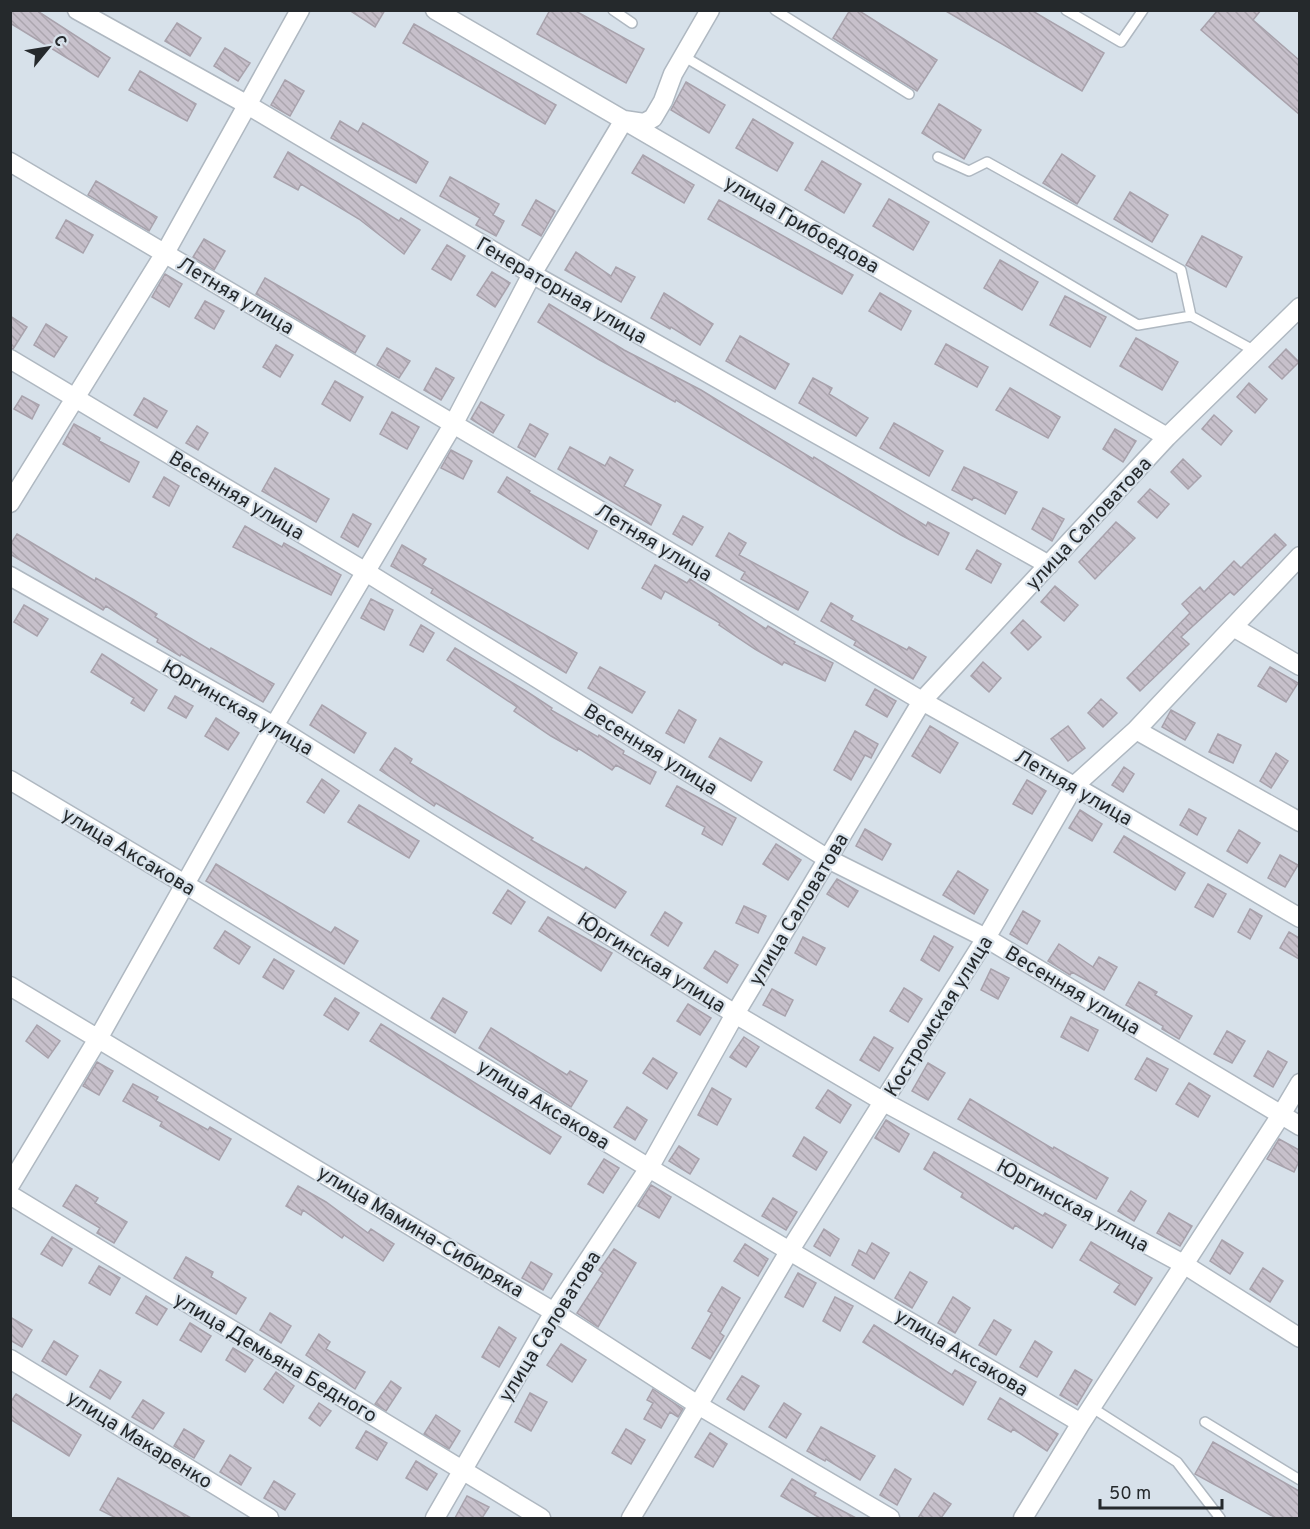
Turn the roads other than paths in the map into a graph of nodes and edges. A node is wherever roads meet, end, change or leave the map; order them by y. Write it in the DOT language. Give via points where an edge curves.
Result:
graph roads {
  1 [pos="77,10"];
  2 [pos="300,10"];
  3 [pos="435,10"];
  4 [pos="613,10"];
  5 [pos="710,10"];
  6 [pos="775,10"];
  7 [pos="1066,10"];
  8 [pos="1143,10"];
  9 [pos="632,23"];
  10 [pos="683,56"];
  11 [pos="909,94"];
  12 [pos="246,104"];
  13 [pos="624,120"];
  14 [pos="938,157"];
  15 [pos="10,162"];
  16 [pos="165,253"];
  17 [pos="532,274"];
  18 [pos="1299,307"];
  19 [pos="1191,316"];
  20 [pos="1255,351"];
  21 [pos="10,359"];
  22 [pos="77,399"];
  23 [pos="454,423"];
  24 [pos="1167,437"];
  25 [pos="10,503"];
  26 [pos="1299,556"];
  27 [pos="1049,566"];
  28 [pos="366,572"];
  29 [pos="10,576"];
  30 [pos="1233,627"];
  31 [pos="1299,666"];
  32 [pos="922,701"];
  33 [pos="274,726"];
  34 [pos="1136,730"];
  35 [pos="10,780"];
  36 [pos="1074,786"];
  37 [pos="1299,822"];
  38 [pos="828,859"];
  39 [pos="183,883"];
  40 [pos="1299,918"];
  41 [pos="986,938"];
  42 [pos="10,986"];
  43 [pos="735,1014"];
  44 [pos="99,1037"];
  45 [pos="1299,1083"];
  46 [pos="884,1102"];
  47 [pos="1281,1115"];
  48 [pos="1299,1126"];
  49 [pos="648,1168"];
  50 [pos="10,1185"];
  51 [pos="10,1195"];
  52 [pos="790,1250"];
  53 [pos="1185,1265"];
  54 [pos="554,1312"];
  55 [pos="1299,1338"];
  56 [pos="10,1359"];
  57 [pos="698,1405"];
  58 [pos="1092,1407"];
  59 [pos="1205,1422"];
  60 [pos="1081,1423"];
  61 [pos="462,1470"];
  62 [pos="1299,1480"];
  63 [pos="269,1518"];
  64 [pos="435,1518"];
  65 [pos="541,1518"];
  66 [pos="631,1518"];
  67 [pos="890,1518"];
  68 [pos="1023,1518"];
  69 [pos="1220,1518"];
  1 -- 12 [label="street, Генераторная улица"];
  2 -- 12 [label="street"];
  3 -- 13 [label="street, улица Грибоедова"];
  4 -- 9 [label="lane"];
  5 -- 10 [label="street"];
  6 -- 11 [label="lane"];
  7 -- 8 [label="lane" via="1121,42"];
  10 -- 13 [label="street" via="653,118 644,123"];
  10 -- 19 [label="lane" via="1138,325"];
  12 -- 16 [label="street"];
  12 -- 17 [label="street, Генераторная улица"];
  13 -- 17 [label="street"];
  13 -- 24 [label="street, улица Грибоедова"];
  14 -- 19 [label="lane" via="969,171 987,162 1181,270"];
  15 -- 16 [label="street, Летняя улица"];
  16 -- 22 [label="street"];
  16 -- 23 [label="street, Летняя улица"];
  17 -- 23 [label="street"];
  17 -- 27 [label="street, Генераторная улица"];
  18 -- 20 [label="street, улица Саловатова"];
  19 -- 20 [label="lane"];
  20 -- 24 [label="street, улица Саловатова"];
  21 -- 22 [label="street, Весенняя улица"];
  22 -- 25 [label="street"];
  22 -- 28 [label="street, Весенняя улица"];
  23 -- 28 [label="street"];
  23 -- 32 [label="street, Летняя улица"];
  24 -- 27 [label="street, улица Саловатова"];
  26 -- 30 [label="street, Костромская улица"];
  27 -- 32 [label="street, улица Саловатова"];
  28 -- 33 [label="street"];
  28 -- 38 [label="street, Весенняя улица"];
  29 -- 33 [label="street, Юргинская улица"];
  30 -- 31 [label="street"];
  30 -- 34 [label="street, Костромская улица"];
  32 -- 36 [label="street, Летняя улица"];
  32 -- 38 [label="street, улица Саловатова"];
  33 -- 39 [label="street"];
  33 -- 43 [label="street, Юргинская улица"];
  34 -- 36 [label="street, Костромская улица"];
  34 -- 37 [label="street"];
  35 -- 39 [label="street, улица Аксакова"];
  36 -- 40 [label="street, Летняя улица"];
  36 -- 41 [label="street, Костромская улица"];
  38 -- 41 [label="street, Весенняя улица"];
  38 -- 43 [label="street, улица Саловатова"];
  39 -- 44 [label="street"];
  39 -- 49 [label="street, улица Аксакова"];
  41 -- 46 [label="street, Костромская улица"];
  41 -- 47 [label="street, Весенняя улица"];
  42 -- 44 [label="street, улица Мамина-Сибиряка"];
  43 -- 46 [label="street, Юргинская улица"];
  43 -- 49 [label="street, улица Саловатова"];
  44 -- 50 [label="street"];
  44 -- 54 [label="street, улица Мамина-Сибиряка"];
  45 -- 47 [label="street"];
  46 -- 52 [label="street, Костромская улица"];
  46 -- 53 [label="street, Юргинская улица"];
  47 -- 48 [label="street, Весенняя улица"];
  47 -- 53 [label="street"];
  49 -- 52 [label="street, улица Аксакова"];
  49 -- 54 [label="street, улица Саловатова"];
  51 -- 61 [label="street, улица Демьяна Бедного"];
  52 -- 57 [label="street, Костромская улица"];
  52 -- 60 [label="street, улица Аксакова"];
  53 -- 55 [label="street, Юргинская улица"];
  53 -- 58 [label="street"];
  54 -- 57 [label="street, улица Мамина-Сибиряка"];
  54 -- 61 [label="street, улица Саловатова"];
  56 -- 63 [label="street, улица Макаренко"];
  57 -- 66 [label="street, Костромская улица"];
  57 -- 67 [label="street, улица Мамина-Сибиряка"];
  58 -- 60 [label="street"];
  58 -- 69 [label="lane" via="1177,1462"];
  59 -- 62 [label="lane"];
  60 -- 68 [label="street"];
  61 -- 64 [label="street, улица Саловатова"];
  61 -- 65 [label="street, улица Демьяна Бедного"];
}
